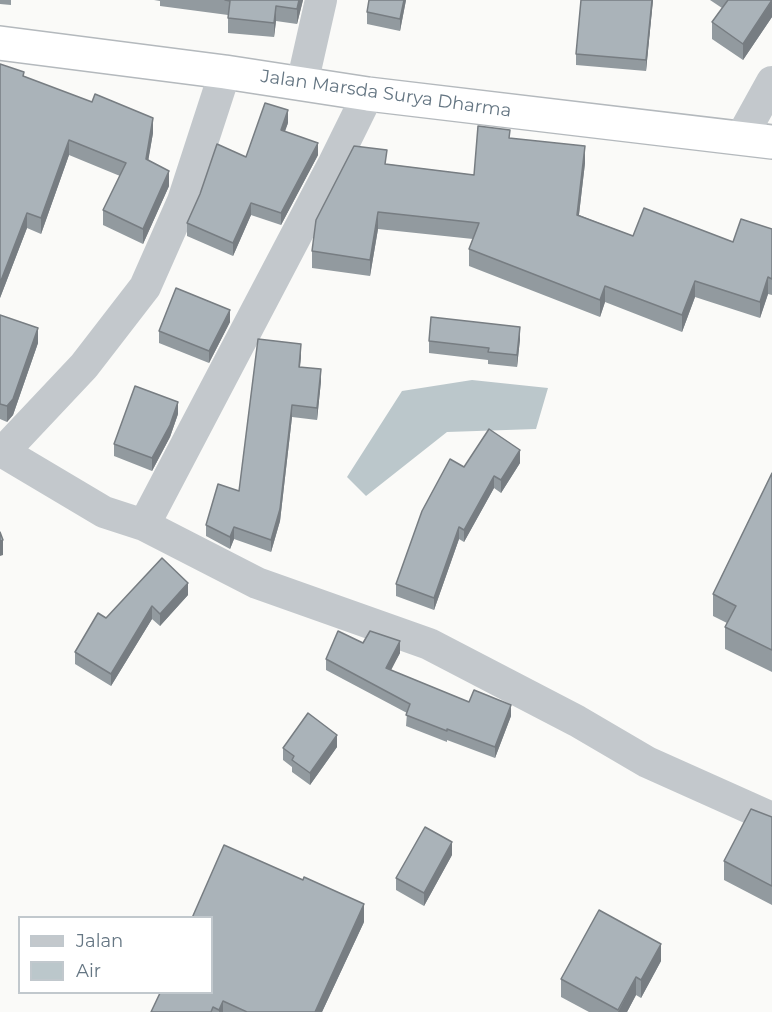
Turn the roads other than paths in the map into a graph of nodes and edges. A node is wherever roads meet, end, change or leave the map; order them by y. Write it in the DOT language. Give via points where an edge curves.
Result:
graph roads {
  1 [pos="321,0"];
  2 [pos="0,43"];
  3 [pos="225,72"];
  4 [pos="772,82"];
  5 [pos="302,84"];
  6 [pos="368,94"];
  7 [pos="756,140"];
  8 [pos="1,451"];
  9 [pos="144,525"];
  10 [pos="772,818"];
  1 -- 5 [label="street"];
  2 -- 3 [label="highway, Jalan Marsda Surya Dharma"];
  3 -- 5 [label="highway, Jalan Marsda Surya Dharma"];
  3 -- 8 [label="street" via="183,201 145,287 84,366"];
  4 -- 7 [label="street"];
  5 -- 6 [label="highway, Jalan Marsda Surya Dharma"];
  6 -- 7 [label="highway, Jalan Marsda Surya Dharma"];
  6 -- 9 [label="street"];
  8 -- 9 [label="street" via="104,512"];
  9 -- 10 [label="street" via="257,583 429,644 647,762"];
}
